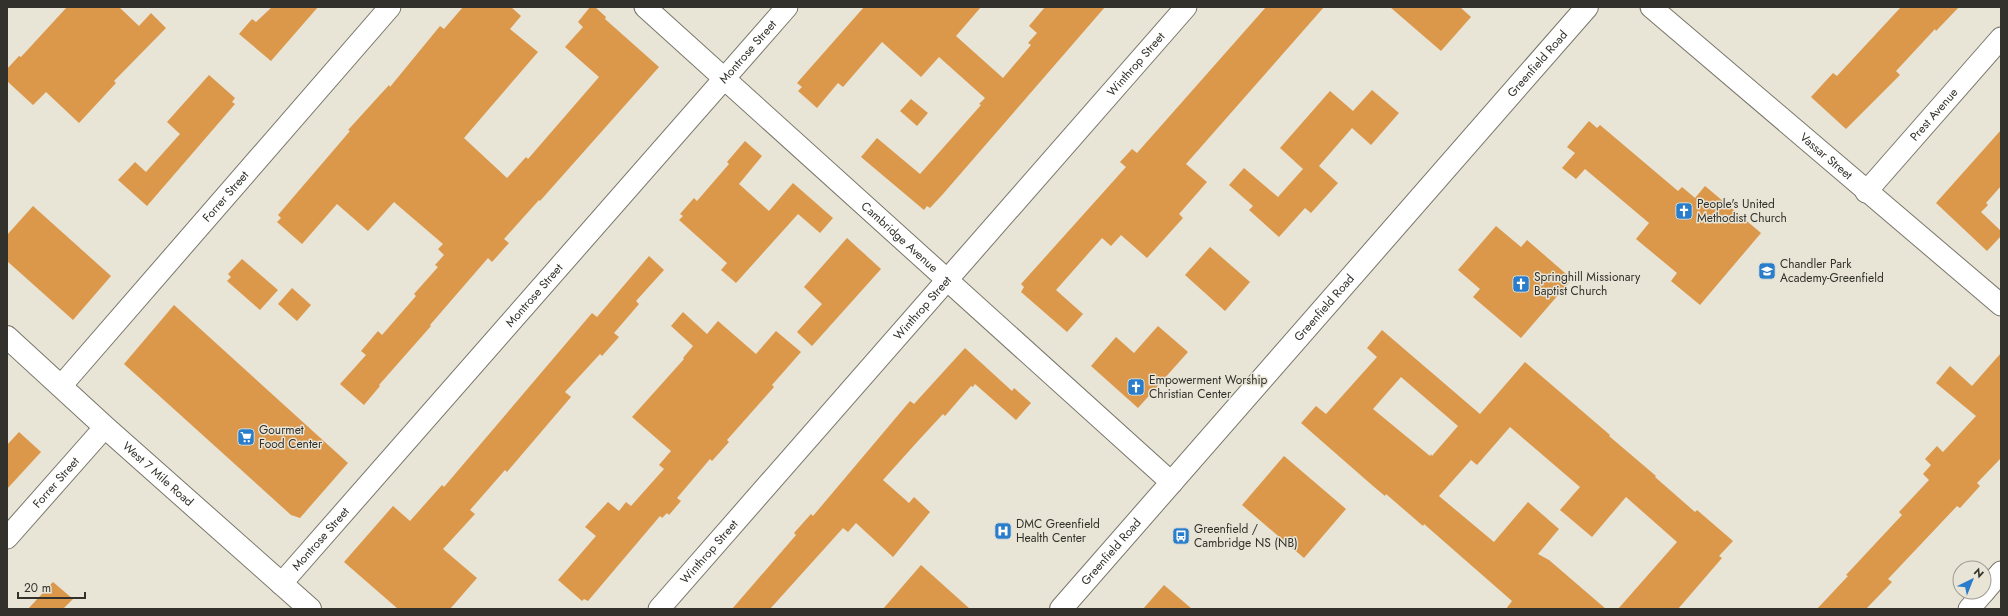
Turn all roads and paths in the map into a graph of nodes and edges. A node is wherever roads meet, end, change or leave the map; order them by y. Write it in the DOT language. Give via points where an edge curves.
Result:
graph roads {
  1 [pos="390,7"];
  2 [pos="645,7"];
  3 [pos="787,7"];
  4 [pos="1186,7"];
  5 [pos="1587,7"];
  6 [pos="1651,7"];
  7 [pos="2001,38"];
  8 [pos="724,79"];
  9 [pos="1866,192"];
  10 [pos="946,280"];
  11 [pos="2001,305"];
  12 [pos="7,337"];
  13 [pos="62,386"];
  14 [pos="105,427"];
  15 [pos="1172,483"];
  16 [pos="7,538"];
  17 [pos="2001,572"];
  18 [pos="1992,583"];
  19 [pos="281,584"];
  20 [pos="1977,600"];
  21 [pos="310,609"];
  22 [pos="659,609"];
  23 [pos="1061,609"];
  24 [pos="1969,609"];
  1 -- 13 [label="street, Forrer Street"];
  2 -- 8 [label="street, Cambridge Avenue"];
  3 -- 8 [label="street, Montrose Street"];
  4 -- 10 [label="street, Winthrop Street"];
  5 -- 15 [label="main road, Greenfield Road"];
  6 -- 9 [label="street, Vassar Street"];
  7 -- 9 [label="street, Prest Avenue"];
  8 -- 10 [label="street, Cambridge Avenue"];
  8 -- 19 [label="street, Montrose Street"];
  9 -- 11 [label="street, Vassar Street"];
  10 -- 15 [label="street, Cambridge Avenue"];
  10 -- 22 [label="street, Winthrop Street"];
  12 -- 13 [label="main road, West 7 Mile Road"];
  13 -- 14 [label="main road, West 7 Mile Road"];
  14 -- 16 [label="street, Forrer Street"];
  14 -- 19 [label="main road, West 7 Mile Road"];
  15 -- 23 [label="main road, Greenfield Road"];
  17 -- 18 [label="street"];
  19 -- 21 [label="main road, West 7 Mile Road"];
  20 -- 24 [label="street"];
}
